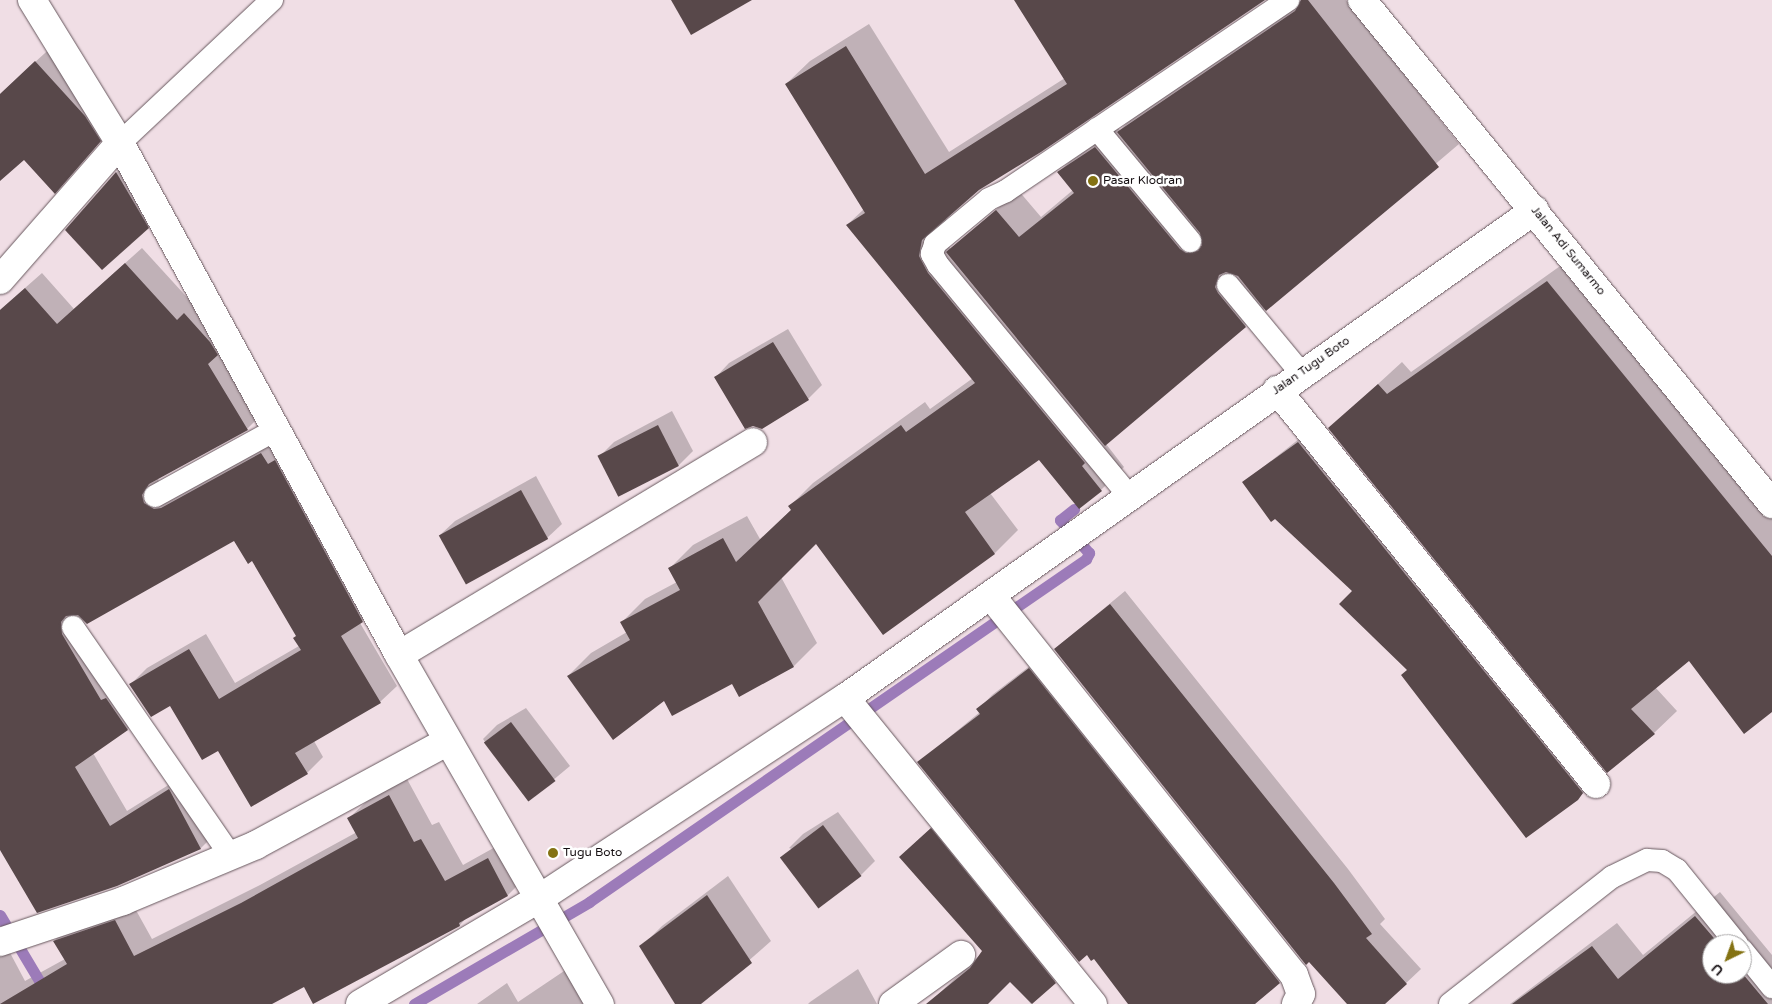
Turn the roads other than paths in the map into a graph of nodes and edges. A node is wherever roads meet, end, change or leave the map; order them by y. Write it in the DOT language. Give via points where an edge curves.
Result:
graph roads {
  1 [pos="32,0"];
  2 [pos="272,0"];
  3 [pos="1288,0"];
  4 [pos="1362,0"];
  5 [pos="1097,129"];
  6 [pos="120,143"];
  7 [pos="1535,210"];
  8 [pos="1190,241"];
  9 [pos="0,280"];
  10 [pos="1228,285"];
  11 [pos="1301,373"];
  12 [pos="1277,390"];
  13 [pos="277,429"];
  14 [pos="753,442"];
  15 [pos="154,496"];
  16 [pos="1130,497"];
  17 [pos="1772,504"];
  18 [pos="1002,609"];
  19 [pos="73,627"];
  20 [pos="399,655"];
  21 [pos="854,711"];
  22 [pos="448,741"];
  23 [pos="1596,784"];
  24 [pos="231,856"];
  25 [pos="544,905"];
  26 [pos="1729,934"];
  27 [pos="0,942"];
  28 [pos="960,955"];
  29 [pos="1752,962"];
  30 [pos="1772,987"];
  31 [pos="360,1004"];
  32 [pos="600,1004"];
  33 [pos="893,1004"];
  34 [pos="1093,1004"];
  35 [pos="1296,1004"];
  36 [pos="1450,1004"];
  1 -- 6 [label="street"];
  2 -- 6 [label="lane"];
  3 -- 5 [label="lane"];
  4 -- 7 [label="street, Jalan Adi Sumarmo"];
  5 -- 8 [label="lane"];
  5 -- 16 [label="lane" via="1006,192 988,199 935,244 932,254"];
  6 -- 9 [label="street"];
  6 -- 13 [label="street"];
  7 -- 11 [label="street, Jalan Tugu Boto"];
  7 -- 17 [label="street, Jalan Adi Sumarmo"];
  10 -- 11 [label="lane"];
  11 -- 12 [label="street, Jalan Tugu Boto"];
  12 -- 16 [label="street, Jalan Tugu Boto"];
  12 -- 23 [label="street"];
  13 -- 15 [label="lane"];
  13 -- 20 [label="street"];
  14 -- 20 [label="street"];
  16 -- 18 [label="street, Jalan Tugu Boto" via="1052,554"];
  18 -- 21 [label="street, Jalan Tugu Boto"];
  18 -- 35 [label="street" via="1294,975 1301,994"];
  19 -- 24 [label="lane"];
  20 -- 22 [label="street"];
  21 -- 25 [label="street, Jalan Tugu Boto"];
  21 -- 34 [label="street"];
  22 -- 24 [label="street"];
  22 -- 25 [label="street"];
  24 -- 27 [label="street" via="123,901"];
  25 -- 31 [label="street, Jalan Tugu Boto"];
  25 -- 32 [label="street"];
  26 -- 36 [label="lane" via="1677,870 1662,861 1647,860 1612,877"];
  28 -- 33 [label="street"];
  29 -- 30 [label="lane"];
}
